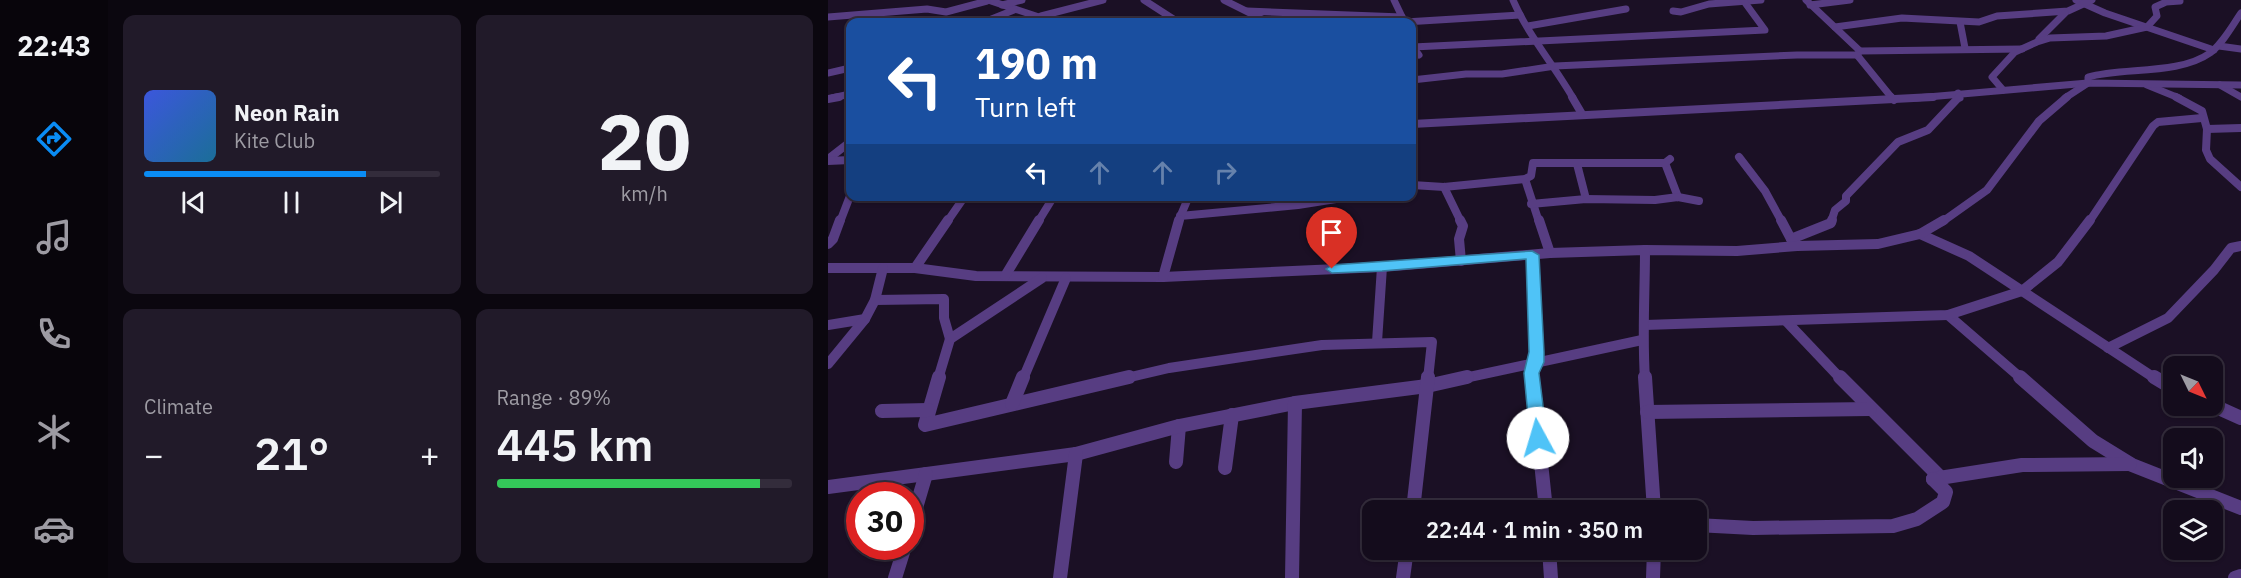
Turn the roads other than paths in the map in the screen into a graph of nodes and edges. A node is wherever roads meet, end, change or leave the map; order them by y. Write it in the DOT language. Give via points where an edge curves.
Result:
graph roads {
  1 [pos="987,0"];
  2 [pos="1022,0"];
  3 [pos="1103,0"];
  4 [pos="1144,0"];
  5 [pos="1224,0"];
  6 [pos="1394,0"];
  7 [pos="1401,0"];
  8 [pos="1513,0"];
  9 [pos="1761,0"];
  10 [pos="1850,0"];
  11 [pos="1245,1"];
  12 [pos="1744,1"];
  13 [pos="2171,1"];
  14 [pos="2180,1"];
  15 [pos="1808,2"];
  16 [pos="2089,2"];
  17 [pos="2077,3"];
  18 [pos="1232,4"];
  19 [pos="1001,5"];
  20 [pos="1626,9"];
  21 [pos="1014,10"];
  22 [pos="1247,11"];
  23 [pos="1673,11"];
  24 [pos="2068,11"];
  25 [pos="2100,11"];
  26 [pos="868,13"];
  27 [pos="1520,15"];
  28 [pos="2240,15"];
  29 [pos="1041,16"];
  30 [pos="828,17"];
  31 [pos="866,18"];
  32 [pos="994,18"];
  33 [pos="1045,18"];
  34 [pos="1172,18"];
  35 [pos="1260,18"];
  36 [pos="1357,18"];
  37 [pos="1403,18"];
  38 [pos="1416,20"];
  39 [pos="1960,22"];
  40 [pos="1528,26"];
  41 [pos="1835,27"];
  42 [pos="2147,27"];
  43 [pos="1536,41"];
  44 [pos="2037,42"];
  45 [pos="1416,46"];
  46 [pos="1965,48"];
  47 [pos="2216,48"];
  48 [pos="2022,49"];
  49 [pos="2241,49"];
  50 [pos="1416,50"];
  51 [pos="1858,53"];
  52 [pos="1419,55"];
  53 [pos="1556,66"];
  54 [pos="846,69"];
  55 [pos="828,73"];
  56 [pos="1416,80"];
  57 [pos="2088,83"];
  58 [pos="2143,83"];
  59 [pos="2217,84"];
  60 [pos="2241,85"];
  61 [pos="2003,90"];
  62 [pos="1958,93"];
  63 [pos="846,95"];
  64 [pos="2241,97"];
  65 [pos="828,99"];
  66 [pos="1894,100"];
  67 [pos="1582,114"];
  68 [pos="2202,118"];
  69 [pos="1453,123"];
  70 [pos="1416,125"];
  71 [pos="1416,125"];
  72 [pos="2241,128"];
  73 [pos="2207,129"];
  74 [pos="846,145"];
  75 [pos="1739,157"];
  76 [pos="828,160"];
  77 [pos="846,160"];
  78 [pos="1577,164"];
  79 [pos="1524,179"];
  80 [pos="1416,185"];
  81 [pos="1444,187"];
  82 [pos="2241,187"];
  83 [pos="1678,197"];
  84 [pos="1586,199"];
  85 [pos="848,201"];
  86 [pos="962,201"];
  87 [pos="1051,201"];
  88 [pos="1187,201"];
  89 [pos="1298,201"];
  90 [pos="1699,201"];
  91 [pos="1531,204"];
  92 [pos="1180,216"];
  93 [pos="1920,234"];
  94 [pos="1794,243"];
  95 [pos="828,244"];
  96 [pos="2241,246"];
  97 [pos="1645,250"];
  98 [pos="1550,253"];
  99 [pos="1532,255"];
  100 [pos="1461,261"];
  101 [pos="1382,267"];
  102 [pos="828,268"];
  103 [pos="883,268"];
  104 [pos="915,268"];
  105 [pos="1005,276"];
  106 [pos="1163,277"];
  107 [pos="1042,278"];
  108 [pos="1066,278"];
  109 [pos="2022,291"];
  110 [pos="875,300"];
  111 [pos="1948,315"];
  112 [pos="865,319"];
  113 [pos="1787,322"];
  114 [pos="1645,325"];
  115 [pos="828,326"];
  116 [pos="950,339"];
  117 [pos="1642,340"];
  118 [pos="1377,342"];
  119 [pos="2108,348"];
  120 [pos="1536,362"];
  121 [pos="828,364"];
  122 [pos="2163,381"];
  123 [pos="1427,386"];
  124 [pos="1295,403"];
  125 [pos="1012,404"];
  126 [pos="1870,409"];
  127 [pos="928,410"];
  128 [pos="2223,410"];
  129 [pos="882,411"];
  130 [pos="1647,412"];
  131 [pos="1232,415"];
  132 [pos="2241,418"];
  133 [pos="1179,426"];
  134 [pos="2093,441"];
  135 [pos="1076,454"];
  136 [pos="1176,462"];
  137 [pos="2089,463"];
  138 [pos="2132,465"];
  139 [pos="1225,468"];
  140 [pos="927,474"];
  141 [pos="1933,479"];
  142 [pos="924,484"];
  143 [pos="828,487"];
  144 [pos="1414,500"];
  145 [pos="1545,500"];
  146 [pos="1652,500"];
  147 [pos="2241,508"];
  148 [pos="1707,526"];
  149 [pos="901,560"];
  150 [pos="1405,560"];
  151 [pos="1550,560"];
  152 [pos="1654,560"];
  153 [pos="2241,576"];
  154 [pos="896,578"];
  155 [pos="1060,578"];
  156 [pos="1292,578"];
  157 [pos="1402,578"];
  158 [pos="1551,578"];
  159 [pos="1653,578"];
  160 [pos="2235,578"];
  1 -- 19 [label="street"];
  1 -- 26 [label="street" via="946,12 927,9"];
  2 -- 19 [label="street"];
  3 -- 29 [label="street"];
  4 -- 34 [label="street"];
  5 -- 18 [label="street"];
  6 -- 7 [label="street"];
  6 -- 37 [label="street"];
  8 -- 27 [label="street"];
  9 -- 12 [label="street"];
  10 -- 15 [label="street"];
  11 -- 18 [label="street"];
  12 -- 23 [label="street"];
  12 -- 43 [label="street" via="1765,30"];
  13 -- 14 [label="street"];
  13 -- 42 [label="street" via="2155,7 2157,16"];
  15 -- 41 [label="street"];
  16 -- 17 [label="street"];
  16 -- 25 [label="street"];
  17 -- 24 [label="street"];
  17 -- 25 [label="street"];
  18 -- 22 [label="street"];
  19 -- 21 [label="street"];
  20 -- 40 [label="street"];
  21 -- 29 [label="street"];
  21 -- 32 [label="street"];
  22 -- 35 [label="street"];
  22 -- 36 [label="street"];
  24 -- 39 [label="street"];
  24 -- 44 [label="street" via="2054,20"];
  25 -- 42 [label="street"];
  26 -- 30 [label="street"];
  26 -- 31 [label="street"];
  27 -- 38 [label="street"];
  27 -- 40 [label="street"];
  28 -- 47 [label="street"];
  29 -- 33 [label="street"];
  39 -- 41 [label="street" via="1902,18"];
  39 -- 46 [label="street"];
  40 -- 43 [label="street"];
  41 -- 51 [label="street"];
  42 -- 44 [label="street" via="2106,36"];
  42 -- 47 [label="street"];
  43 -- 45 [label="street"];
  43 -- 53 [label="street"];
  44 -- 48 [label="street"];
  46 -- 48 [label="street"];
  46 -- 51 [label="street"];
  47 -- 49 [label="street"];
  47 -- 57 [label="street" via="2197,61 2104,73 2088,77"];
  48 -- 61 [label="street" via="1992,77"];
  50 -- 52 [label="street"];
  51 -- 53 [label="street"];
  51 -- 66 [label="street"];
  53 -- 56 [label="street"];
  53 -- 67 [label="street"];
  54 -- 55 [label="street"];
  57 -- 58 [label="street"];
  57 -- 61 [label="street"];
  57 -- 93 [label="street" via="2039,121 1987,190"];
  58 -- 59 [label="street"];
  58 -- 68 [label="street" via="2197,107"];
  59 -- 60 [label="street"];
  59 -- 64 [label="street"];
  61 -- 62 [label="street"];
  62 -- 66 [label="street"];
  62 -- 94 [label="street" via="1960,98 1943,118 1923,132 1907,135 1880,158 1846,196 1831,223"];
  63 -- 65 [label="street"];
  66 -- 67 [label="street"];
  67 -- 70 [label="street"];
  68 -- 73 [label="street"];
  68 -- 109 [label="street" via="2169,120 2153,126 2069,249"];
  69 -- 71 [label="street"];
  72 -- 73 [label="street"];
  73 -- 82 [label="street" via="2206,150 2210,159"];
  74 -- 76 [label="street"];
  75 -- 94 [label="street" via="1765,191"];
  76 -- 77 [label="street"];
  78 -- 79 [label="street" via="1533,163 1531,176"];
  78 -- 83 [label="street" via="1668,161"];
  78 -- 84 [label="street"];
  79 -- 81 [label="street"];
  79 -- 91 [label="street"];
  80 -- 81 [label="street"];
  81 -- 100 [label="street" via="1463,226 1459,239"];
  83 -- 84 [label="street"];
  83 -- 90 [label="street"];
  84 -- 91 [label="street"];
  85 -- 95 [label="street"];
  86 -- 104 [label="street"];
  87 -- 105 [label="street"];
  88 -- 92 [label="street"];
  89 -- 92 [label="street"];
  91 -- 98 [label="street"];
  92 -- 106 [label="street"];
  93 -- 94 [label="street" via="1862,246"];
  93 -- 109 [label="street" via="1969,256"];
  94 -- 97 [label="street" via="1737,251"];
  96 -- 119 [label="street" via="2231,248 2168,318"];
  97 -- 98 [label="street"];
  97 -- 114 [label="street"];
  98 -- 99 [label="street"];
  99 -- 100 [label="street"];
  99 -- 120 [label="street"];
  100 -- 101 [label="street"];
  101 -- 106 [label="street"];
  101 -- 118 [label="street"];
  102 -- 103 [label="street"];
  103 -- 104 [label="street"];
  103 -- 110 [label="street"];
  104 -- 105 [label="street"];
  105 -- 107 [label="street"];
  106 -- 108 [label="street"];
  107 -- 108 [label="street"];
  107 -- 116 [label="street"];
  108 -- 125 [label="street"];
  109 -- 111 [label="street"];
  109 -- 119 [label="street"];
  110 -- 112 [label="street"];
  110 -- 116 [label="street" via="944,299"];
  111 -- 113 [label="street"];
  111 -- 134 [label="street"];
  112 -- 115 [label="street"];
  112 -- 121 [label="street"];
  113 -- 114 [label="street"];
  113 -- 126 [label="street"];
  114 -- 117 [label="street"];
  116 -- 127 [label="street"];
  117 -- 120 [label="street"];
  117 -- 130 [label="street"];
  118 -- 123 [label="street" via="1432,342"];
  118 -- 125 [label="street" via="1322,345 1169,368"];
  119 -- 122 [label="street"];
  120 -- 123 [label="street"];
  120 -- 145 [label="street" via="1532,373"];
  123 -- 124 [label="street"];
  123 -- 144 [label="street"];
  124 -- 131 [label="street"];
  124 -- 156 [label="street"];
  125 -- 127 [label="street" via="926,425"];
  126 -- 130 [label="street"];
  126 -- 141 [label="street" via="1940,476"];
  127 -- 129 [label="street"];
  128 -- 132 [label="street"];
  130 -- 146 [label="street"];
  131 -- 133 [label="street"];
  131 -- 139 [label="street"];
  133 -- 135 [label="street"];
  133 -- 136 [label="street"];
  134 -- 137 [label="street"];
  134 -- 138 [label="street"];
  135 -- 140 [label="street"];
  135 -- 155 [label="street"];
  137 -- 138 [label="street"];
  137 -- 141 [label="street" via="2022,465"];
  138 -- 147 [label="street"];
  140 -- 142 [label="street"];
  140 -- 143 [label="street"];
  141 -- 148 [label="street" via="1946,492 1943,502 1917,519 1893,526"];
  149 -- 154 [label="street"];
  150 -- 157 [label="street"];
  151 -- 158 [label="street"];
  152 -- 159 [label="street"];
  153 -- 160 [label="street"];
}
